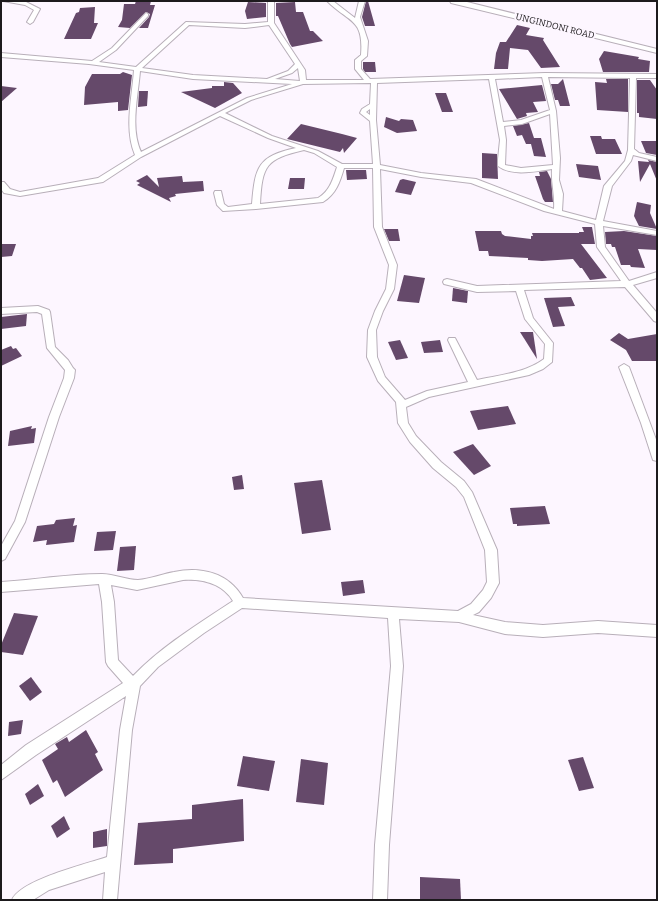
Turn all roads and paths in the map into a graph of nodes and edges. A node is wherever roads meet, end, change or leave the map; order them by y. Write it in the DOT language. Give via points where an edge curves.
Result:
graph roads {
  1 [pos="6,1"];
  2 [pos="271,1"];
  3 [pos="330,1"];
  4 [pos="362,1"];
  5 [pos="454,1"];
  6 [pos="146,15"];
  7 [pos="30,22"];
  8 [pos="271,23"];
  9 [pos="359,24"];
  10 [pos="657,51"];
  11 [pos="1,55"];
  12 [pos="94,62"];
  13 [pos="298,64"];
  14 [pos="137,69"];
  15 [pos="545,75"];
  16 [pos="633,76"];
  17 [pos="657,76"];
  18 [pos="492,77"];
  19 [pos="266,80"];
  20 [pos="372,81"];
  21 [pos="303,82"];
  22 [pos="553,111"];
  23 [pos="220,113"];
  24 [pos="501,124"];
  25 [pos="304,148"];
  26 [pos="631,150"];
  27 [pos="139,156"];
  28 [pos="657,159"];
  29 [pos="342,166"];
  30 [pos="377,166"];
  31 [pos="555,167"];
  32 [pos="1,184"];
  33 [pos="218,193"];
  34 [pos="256,206"];
  35 [pos="558,212"];
  36 [pos="599,223"];
  37 [pos="657,233"];
  38 [pos="657,275"];
  39 [pos="447,282"];
  40 [pos="627,284"];
  41 [pos="519,288"];
  42 [pos="1,311"];
  43 [pos="657,319"];
  44 [pos="452,340"];
  45 [pos="624,367"];
  46 [pos="474,384"];
  47 [pos="402,405"];
  48 [pos="657,457"];
  49 [pos="1,556"];
  50 [pos="104,579"];
  51 [pos="1,587"];
  52 [pos="240,603"];
  53 [pos="393,612"];
  54 [pos="459,617"];
  55 [pos="657,631"];
  56 [pos="133,684"];
  57 [pos="1,773"];
  58 [pos="114,862"];
  59 [pos="19,900"];
  60 [pos="110,900"];
  61 [pos="380,900"];
  1 -- 7 [label="street" via="26,4 37,9"];
  2 -- 8 [label="street"];
  3 -- 9 [label="street"];
  4 -- 9 [label="street" via="357,17"];
  5 -- 10 [label="main road, UNGINDONI ROAD"];
  6 -- 12 [label="street" via="114,49"];
  8 -- 13 [label="street"];
  8 -- 14 [label="street" via="245,26 185,24"];
  9 -- 20 [label="street" via="365,42 364,56 358,60 358,69"];
  11 -- 12 [label="street"];
  12 -- 14 [label="street"];
  13 -- 19 [label="street" via="290,72"];
  13 -- 21 [label="street" via="302,70"];
  14 -- 19 [label="street" via="193,77"];
  14 -- 27 [label="street" via="133,133 135,149"];
  15 -- 16 [label="street"];
  15 -- 18 [label="street"];
  15 -- 22 [label="street"];
  16 -- 17 [label="street"];
  16 -- 26 [label="street"];
  18 -- 20 [label="street"];
  18 -- 24 [label="street"];
  19 -- 21 [label="street"];
  20 -- 21 [label="street"];
  20 -- 30 [label="street"];
  21 -- 23 [label="street" via="249,99"];
  22 -- 24 [label="street" via="522,122"];
  22 -- 31 [label="street"];
  23 -- 25 [label="street" via="270,137"];
  23 -- 27 [label="street"];
  24 -- 31 [label="street" via="502,166 510,170"];
  25 -- 29 [label="street"];
  25 -- 34 [label="street" via="286,152 263,164 259,171"];
  26 -- 28 [label="street"];
  26 -- 36 [label="street" via="628,161 608,186"];
  27 -- 32 [label="street" via="100,180 20,194 7,191"];
  29 -- 30 [label="street"];
  29 -- 34 [label="street" via="334,187 325,198"];
  30 -- 35 [label="street" via="473,181"];
  30 -- 47 [label="street" via="378,227 393,265 393,278 372,330 371,351 381,379"];
  31 -- 35 [label="street" via="559,194"];
  33 -- 34 [label="street" via="221,205 226,209"];
  35 -- 36 [label="street"];
  36 -- 37 [label="street"];
  36 -- 40 [label="street" via="601,247"];
  38 -- 40 [label="street"];
  39 -- 41 [label="street" via="477,289"];
  40 -- 41 [label="street"];
  40 -- 43 [label="street"];
  41 -- 46 [label="street" via="529,318 548,343 549,360 540,368 526,373"];
  42 -- 49 [label="street" via="38,309 46,312 51,348 70,370 20,522"];
  44 -- 46 [label="street"];
  45 -- 48 [label="street"];
  46 -- 47 [label="street" via="427,394"];
  47 -- 54 [label="street" via="403,423 413,439 437,465 460,484 468,495 491,550 493,583 475,608"];
  50 -- 51 [label="street"];
  50 -- 52 [label="street" via="138,585 174,577 210,577 232,589"];
  50 -- 56 [label="street" via="112,662"];
  52 -- 53 [label="street"];
  52 -- 56 [label="street" via="185,640"];
  53 -- 54 [label="street"];
  53 -- 61 [label="street" via="397,666"];
  54 -- 55 [label="street" via="505,628 543,631 598,627"];
  56 -- 57 [label="street" via="31,750"];
  56 -- 58 [label="street" via="126,730"];
  58 -- 59 [label="street" via="46,884"];
  58 -- 60 [label="street"];
}
